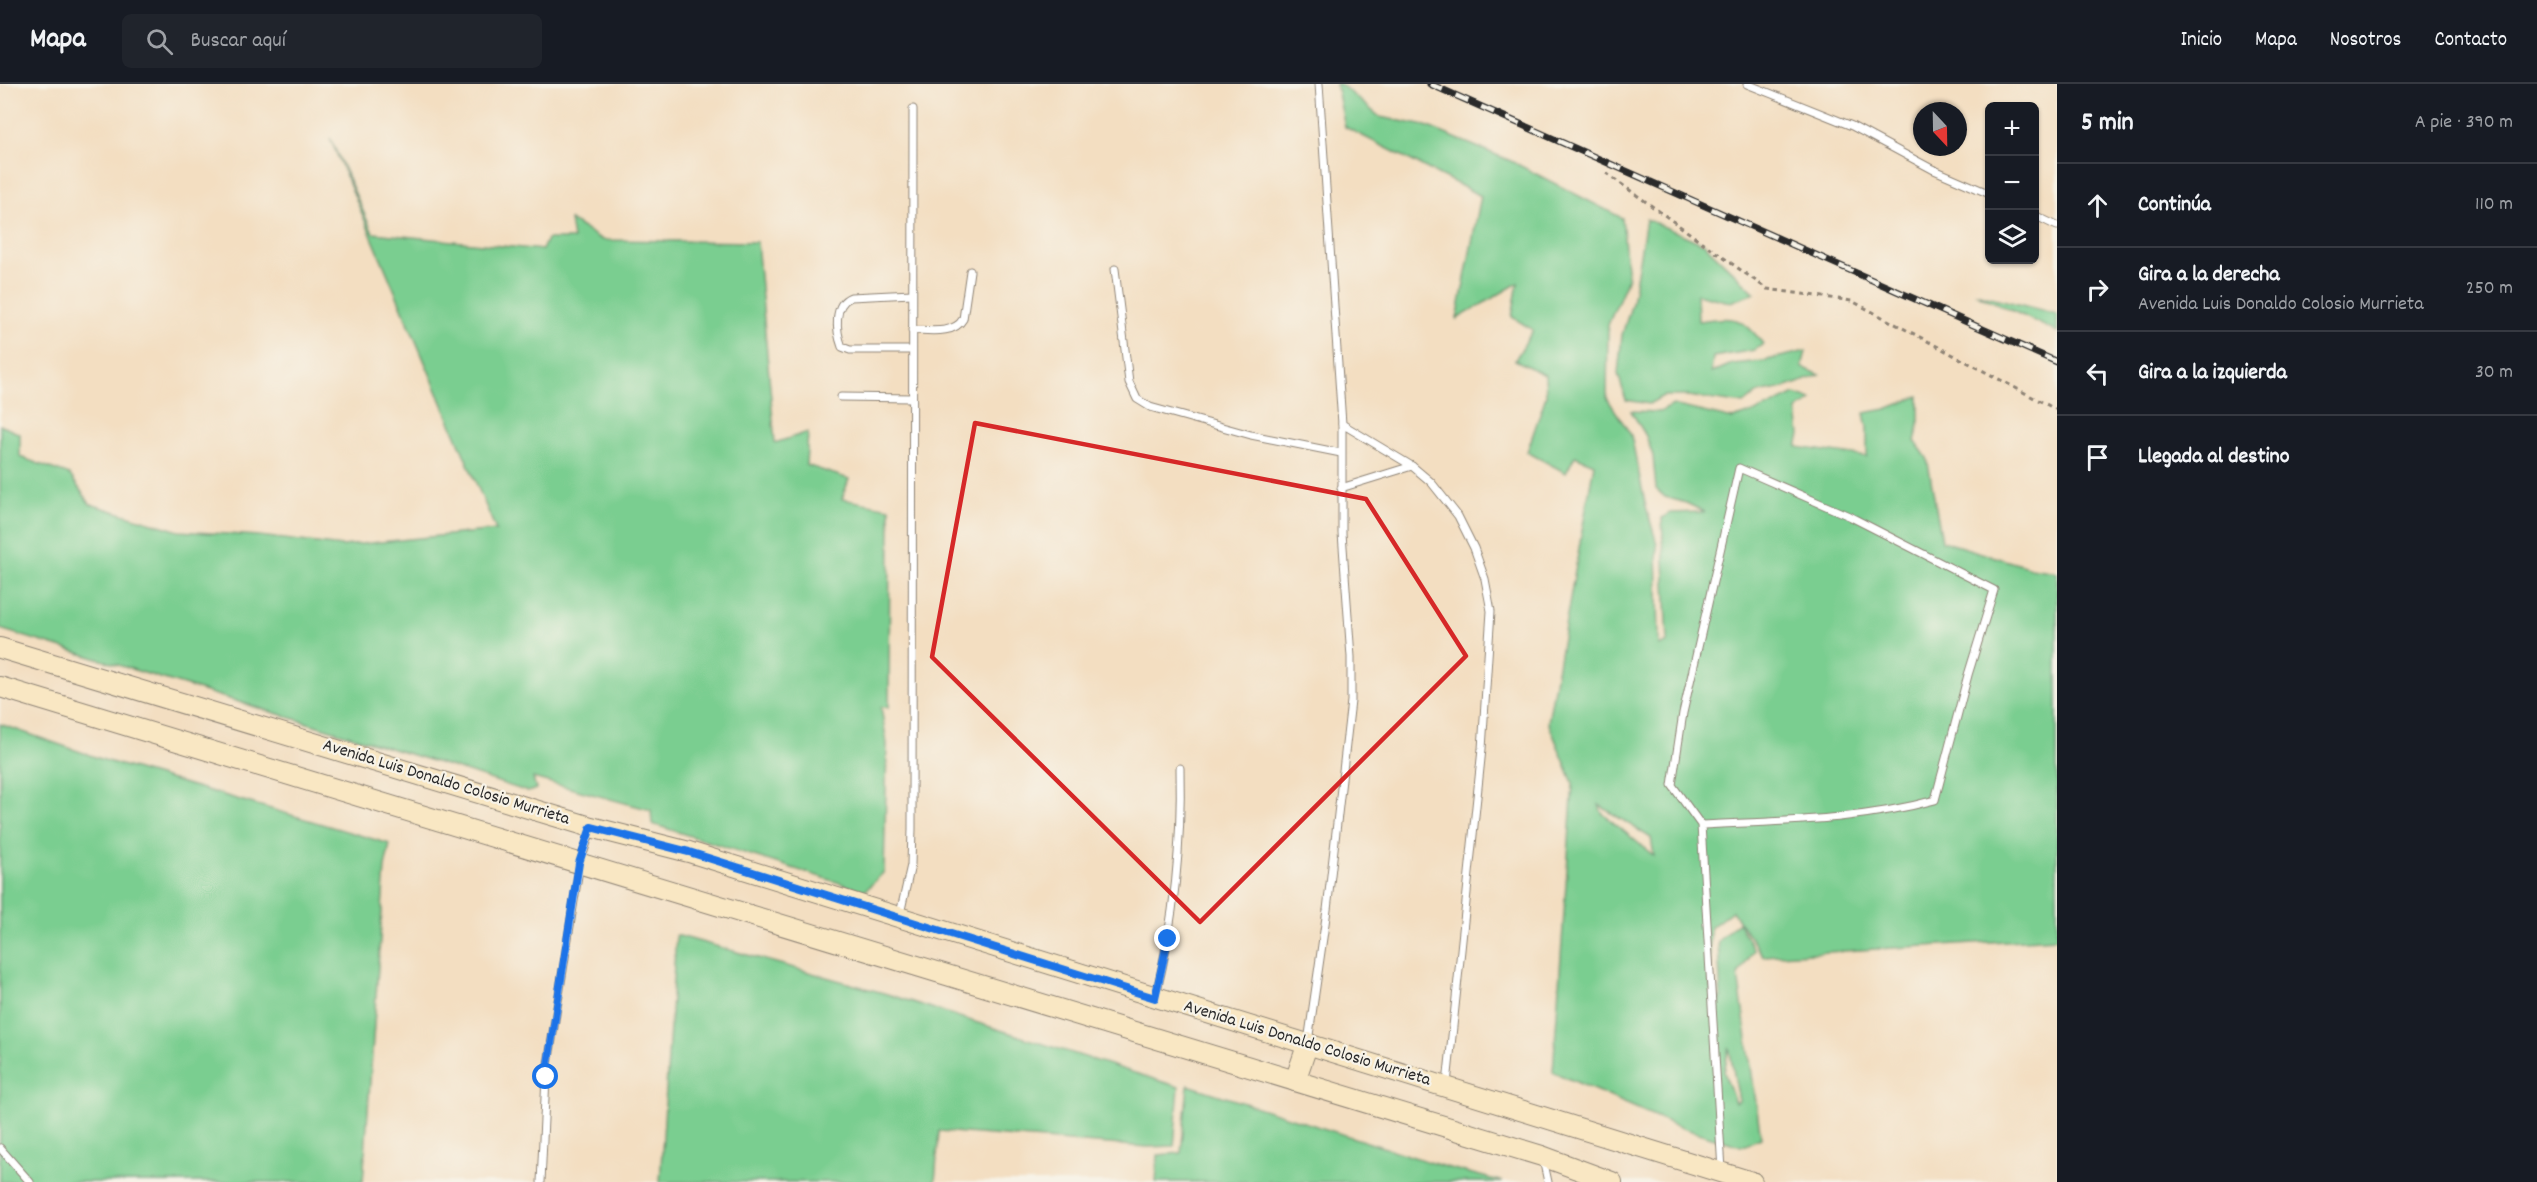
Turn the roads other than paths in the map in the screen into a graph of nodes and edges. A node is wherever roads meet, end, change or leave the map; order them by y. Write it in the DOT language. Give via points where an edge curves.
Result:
graph roads {
  1 [pos="1319,84"];
  2 [pos="1747,84"];
  3 [pos="913,109"];
  4 [pos="1985,192"];
  5 [pos="2039,217"];
  6 [pos="2057,226"];
  7 [pos="1115,269"];
  8 [pos="970,271"];
  9 [pos="912,294"];
  10 [pos="912,330"];
  11 [pos="912,350"];
  12 [pos="842,397"];
  13 [pos="912,398"];
  14 [pos="1341,424"];
  15 [pos="1341,453"];
  16 [pos="1412,466"];
  17 [pos="1341,488"];
  18 [pos="0,648"];
  19 [pos="0,687"];
  20 [pos="1180,768"];
  21 [pos="1701,825"];
  22 [pos="591,827"];
  23 [pos="579,863"];
  24 [pos="899,917"];
  25 [pos="1155,998"];
  26 [pos="1308,1043"];
  27 [pos="1295,1081"];
  28 [pos="1446,1087"];
  29 [pos="0,1148"];
  30 [pos="1542,1156"];
  31 [pos="1722,1173"];
  32 [pos="30,1182"];
  33 [pos="541,1182"];
  34 [pos="1548,1182"];
  35 [pos="1612,1182"];
  36 [pos="1752,1182"];
  1 -- 14 [label="lane"];
  2 -- 4 [label="lane" via="1852,126"];
  3 -- 9 [label="lane"];
  5 -- 6 [label="lane"];
  7 -- 15 [label="lane" via="1129,382 1137,399 1150,407 1251,435"];
  8 -- 10 [label="lane" via="959,325 952,329"];
  9 -- 10 [label="lane"];
  9 -- 11 [label="lane" via="851,297 842,300 838,308 842,347"];
  10 -- 11 [label="lane"];
  11 -- 13 [label="lane"];
  12 -- 13 [label="lane"];
  13 -- 24 [label="lane" via="912,829 910,865"];
  14 -- 15 [label="lane"];
  14 -- 16 [label="lane"];
  15 -- 17 [label="lane"];
  16 -- 17 [label="lane"];
  16 -- 28 [label="lane" via="1431,482 1458,516 1485,579 1491,610 1482,749"];
  17 -- 26 [label="lane" via="1351,701"];
  18 -- 22 [label="main road, Avenida Luis Donaldo Colosio Murrieta"];
  19 -- 23 [label="main road, Avenida Luis Donaldo Colosio Murrieta"];
  20 -- 25 [label="lane" via="1178,877"];
  21 -- 21 [label="lane" via="1896,811 1935,801 1994,590 1849,516 1739,468 1683,713 1672,785"];
  21 -- 31 [label="lane"];
  22 -- 23 [label="lane"];
  22 -- 24 [label="main road, Avenida Luis Donaldo Colosio Murrieta" via="689,852"];
  23 -- 27 [label="main road, Avenida Luis Donaldo Colosio Murrieta"];
  23 -- 33 [label="lane" via="546,1077"];
  24 -- 25 [label="main road, Avenida Luis Donaldo Colosio Murrieta"];
  25 -- 26 [label="main road, Avenida Luis Donaldo Colosio Murrieta"];
  26 -- 27 [label="main road"];
  26 -- 28 [label="main road, Avenida Luis Donaldo Colosio Murrieta"];
  27 -- 30 [label="main road, Avenida Luis Donaldo Colosio Murrieta"];
  28 -- 31 [label="main road, Avenida Luis Donaldo Colosio Murrieta"];
  29 -- 32 [label="lane"];
  30 -- 34 [label="lane"];
  30 -- 35 [label="main road, Avenida Luis Donaldo Colosio Murrieta"];
  31 -- 36 [label="main road, Avenida Luis Donaldo Colosio Murrieta"];
}
